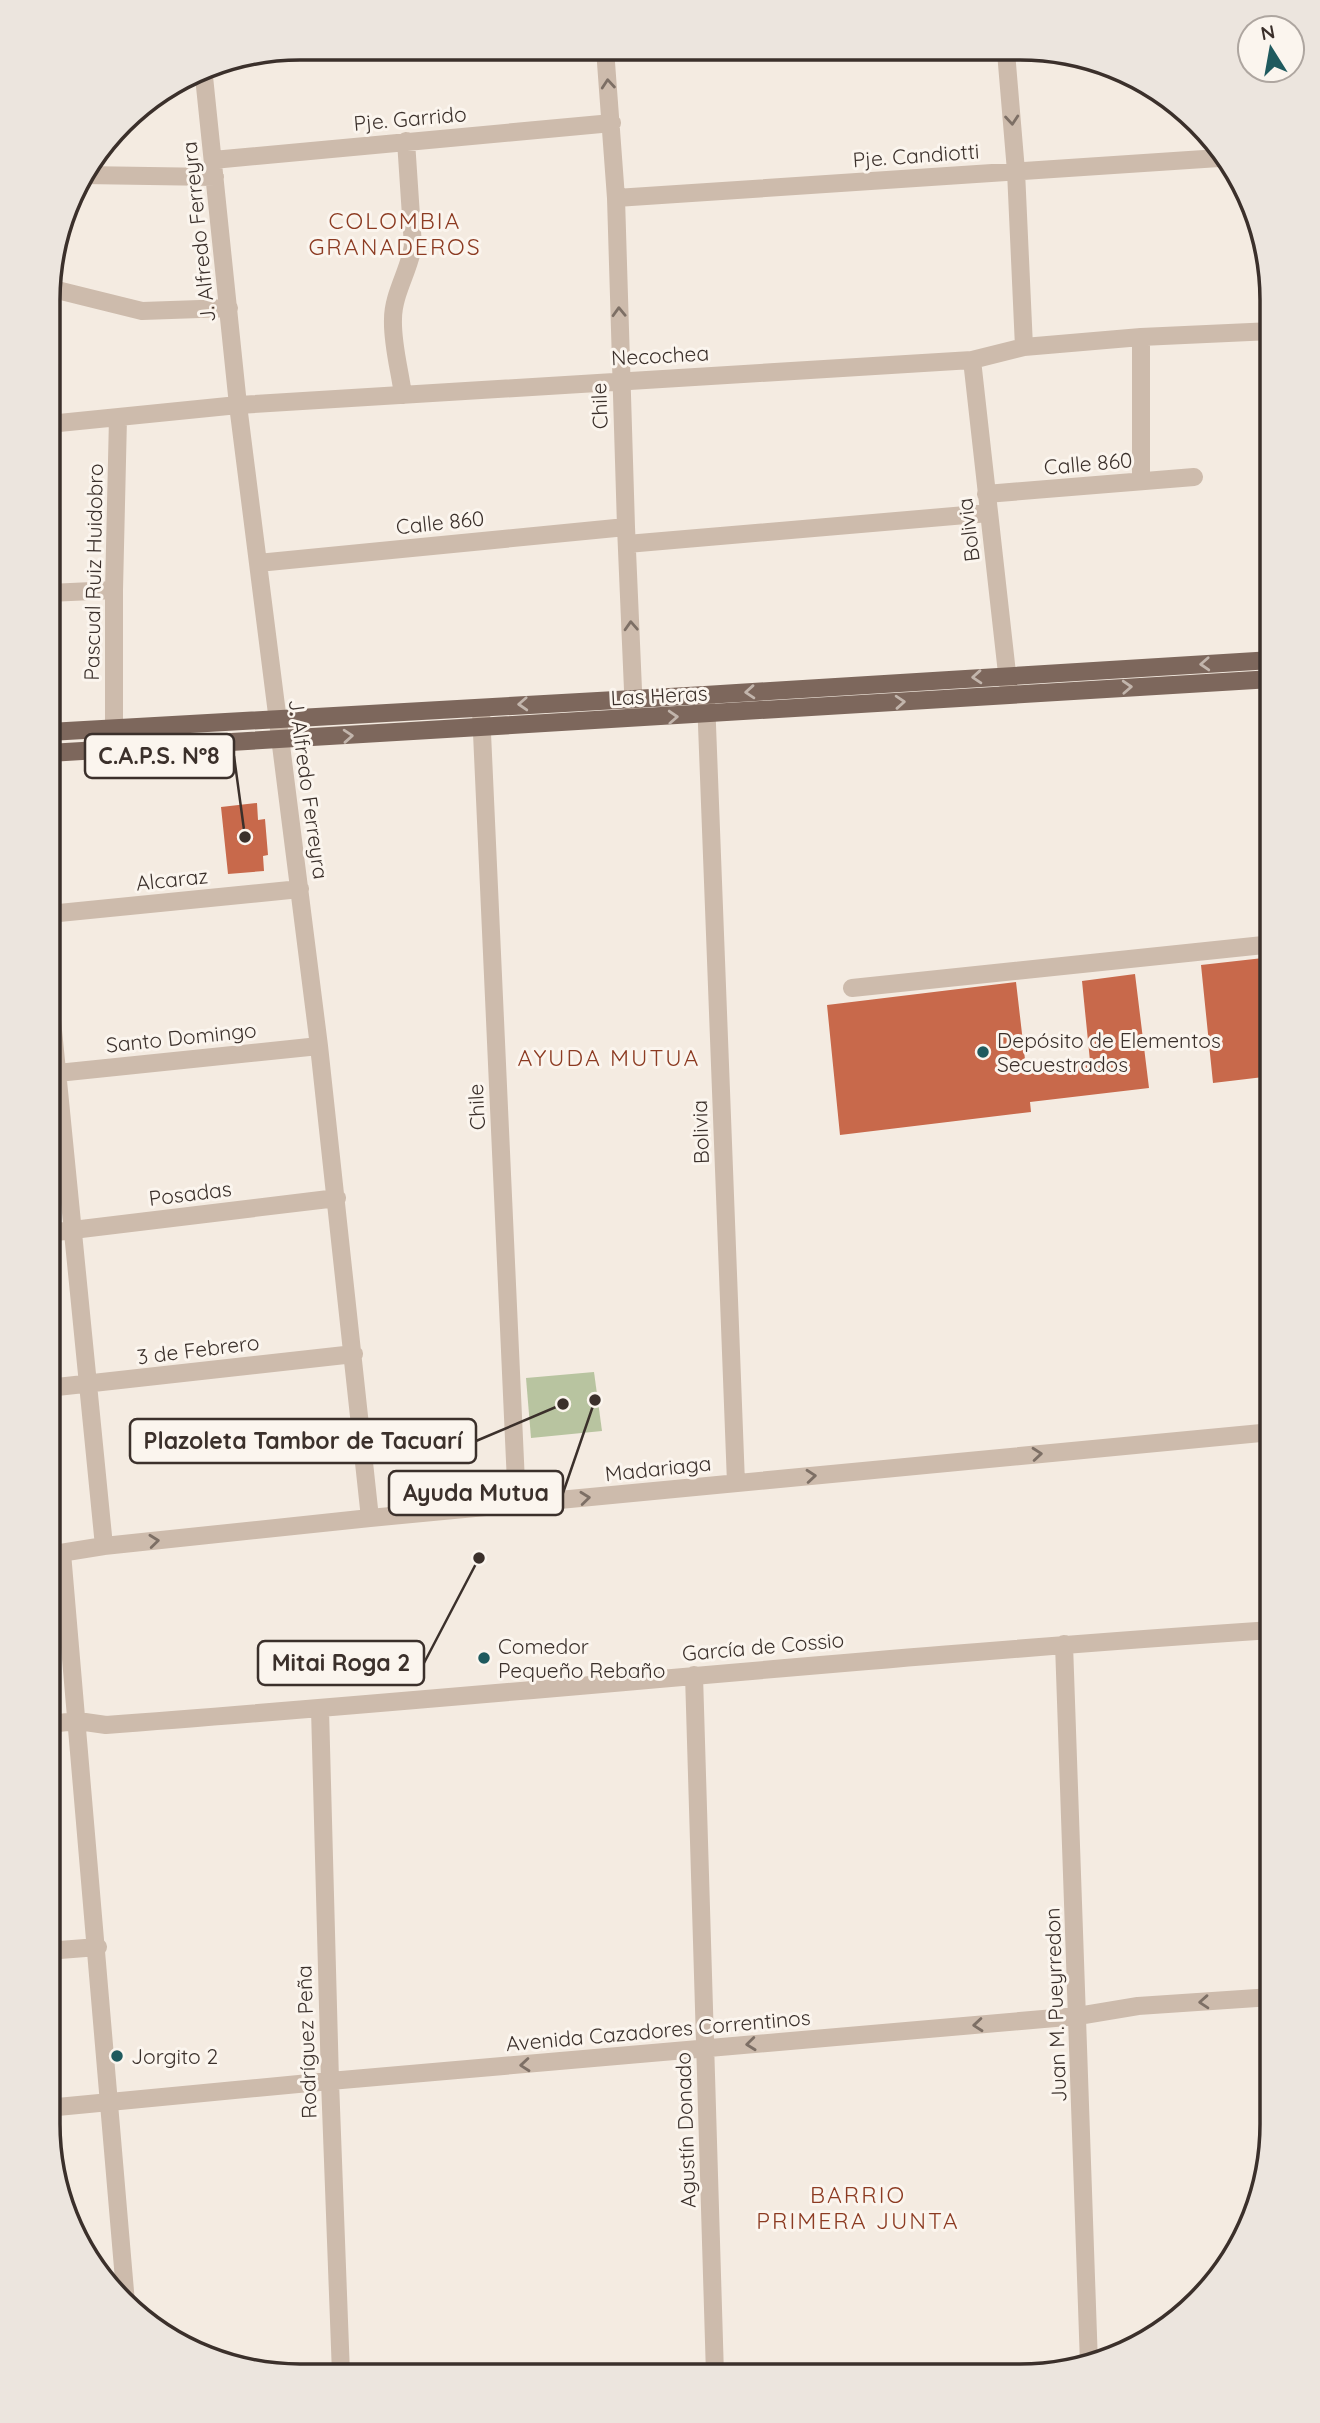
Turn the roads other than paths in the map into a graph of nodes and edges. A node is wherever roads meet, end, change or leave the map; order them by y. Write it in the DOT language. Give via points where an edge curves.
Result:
graph roads {
  1 [pos="606,60"];
  2 [pos="1007,60"];
  3 [pos="203,81"];
  4 [pos="612,123"];
  5 [pos="406,141"];
  6 [pos="1214,158"];
  7 [pos="214,168"];
  8 [pos="1016,172"];
  9 [pos="96,174"];
  10 [pos="616,198"];
  11 [pos="61,291"];
  12 [pos="229,308"];
  13 [pos="1260,332"];
  14 [pos="1141,337"];
  15 [pos="1024,347"];
  16 [pos="972,360"];
  17 [pos="621,380"];
  18 [pos="403,395"];
  19 [pos="238,405"];
  20 [pos="118,418"];
  21 [pos="60,423"];
  22 [pos="1194,477"];
  23 [pos="1141,481"];
  24 [pos="986,494"];
  25 [pos="989,513"];
  26 [pos="626,536"];
  27 [pos="258,563"];
  28 [pos="114,590"];
  29 [pos="60,592"];
  30 [pos="1260,661"];
  31 [pos="1007,676"];
  32 [pos="1260,680"];
  33 [pos="1010,694"];
  34 [pos="705,695"];
  35 [pos="634,698"];
  36 [pos="481,707"];
  37 [pos="706,715"];
  38 [pos="276,719"];
  39 [pos="635,719"];
  40 [pos="114,727"];
  41 [pos="482,728"];
  42 [pos="60,731"];
  43 [pos="280,740"];
  44 [pos="60,752"];
  45 [pos="300,889"];
  46 [pos="60,913"];
  47 [pos="1260,945"];
  48 [pos="852,988"];
  49 [pos="319,1046"];
  50 [pos="60,1073"];
  51 [pos="60,1126"];
  52 [pos="337,1198"];
  53 [pos="74,1230"];
  54 [pos="60,1232"];
  55 [pos="354,1353"];
  56 [pos="89,1384"];
  57 [pos="60,1387"];
  58 [pos="1260,1433"];
  59 [pos="736,1483"];
  60 [pos="517,1505"];
  61 [pos="370,1518"];
  62 [pos="104,1546"];
  63 [pos="60,1553"];
  64 [pos="60,1590"];
  65 [pos="1260,1631"];
  66 [pos="1064,1644"];
  67 [pos="694,1675"];
  68 [pos="320,1709"];
  69 [pos="78,1721"];
  70 [pos="60,1723"];
  71 [pos="98,1947"];
  72 [pos="60,1950"];
  73 [pos="1260,1998"];
  74 [pos="1078,2016"];
  75 [pos="706,2049"];
  76 [pos="330,2081"];
  77 [pos="110,2103"];
  78 [pos="60,2107"];
  79 [pos="125,2288"];
  80 [pos="1089,2353"];
  81 [pos="341,2364"];
  82 [pos="715,2364"];
  4 -- 1 [label="street, Chile, one-way"];
  2 -- 8 [label="street, one-way"];
  3 -- 7 [label="street, J. Alfredo Ferreyra"];
  4 -- 5 [label="street, Pje. Garrido"];
  4 -- 10 [label="street, Chile"];
  5 -- 7 [label="street, Pje. Garrido"];
  5 -- 18 [label="street" via="414,246 393,319"];
  6 -- 8 [label="street, Pje. Candiotti"];
  7 -- 9 [label="street, Pje. Garrido"];
  7 -- 12 [label="street, J. Alfredo Ferreyra"];
  8 -- 10 [label="street, Pje. Candiotti"];
  8 -- 15 [label="street"];
  17 -- 10 [label="street, Chile, one-way"];
  11 -- 12 [label="street" via="142,311"];
  12 -- 19 [label="street, J. Alfredo Ferreyra"];
  13 -- 14 [label="street, Necochea"];
  14 -- 15 [label="street, Necochea"];
  14 -- 23 [label="street"];
  15 -- 16 [label="street, Necochea"];
  16 -- 17 [label="street, Necochea"];
  16 -- 24 [label="street, Bolivia"];
  17 -- 18 [label="street, Necochea"];
  17 -- 26 [label="street, Chile"];
  18 -- 19 [label="street, Necochea"];
  19 -- 20 [label="street, Necochea"];
  19 -- 27 [label="street, J. Alfredo Ferreyra"];
  20 -- 21 [label="street, Necochea"];
  20 -- 28 [label="street, Pascual Ruiz Huidobro"];
  22 -- 23 [label="street, Calle 860"];
  23 -- 24 [label="street, Calle 860"];
  24 -- 25 [label="street, Bolivia"];
  25 -- 26 [label="street, Calle 860"];
  25 -- 31 [label="street, Bolivia"];
  26 -- 27 [label="street, Calle 860"];
  35 -- 26 [label="street, Chile, one-way"];
  27 -- 38 [label="street, J. Alfredo Ferreyra"];
  28 -- 29 [label="street"];
  28 -- 40 [label="street, Pascual Ruiz Huidobro"];
  30 -- 31 [label="main road, Las Heras, one-way"];
  31 -- 33 [label="street, Bolivia"];
  31 -- 34 [label="main road, Las Heras, one-way"];
  33 -- 32 [label="main road, Las Heras, one-way"];
  37 -- 33 [label="main road, Las Heras, one-way"];
  34 -- 35 [label="main road, Las Heras"];
  34 -- 37 [label="street, Bolivia"];
  35 -- 36 [label="main road, Las Heras, one-way"];
  35 -- 39 [label="street, Chile"];
  36 -- 38 [label="main road, Las Heras"];
  36 -- 41 [label="street, Chile"];
  39 -- 37 [label="main road, Las Heras, one-way"];
  37 -- 59 [label="street, Bolivia"];
  38 -- 40 [label="main road, Las Heras"];
  38 -- 43 [label="street, J. Alfredo Ferreyra"];
  39 -- 41 [label="main road, Las Heras"];
  40 -- 42 [label="main road, Las Heras"];
  43 -- 41 [label="main road, Las Heras, one-way"];
  41 -- 60 [label="street, Chile"];
  43 -- 44 [label="main road, Las Heras"];
  43 -- 45 [label="street, J. Alfredo Ferreyra"];
  45 -- 46 [label="street, Alcaraz"];
  45 -- 49 [label="street, J. Alfredo Ferreyra"];
  47 -- 48 [label="street"];
  49 -- 50 [label="street, Santo Domingo"];
  49 -- 52 [label="street, J. Alfredo Ferreyra"];
  51 -- 53 [label="street"];
  52 -- 53 [label="street, Posadas"];
  52 -- 55 [label="street, J. Alfredo Ferreyra"];
  53 -- 54 [label="street, Posadas"];
  53 -- 56 [label="street"];
  55 -- 56 [label="street, 3 de Febrero"];
  55 -- 61 [label="street, J. Alfredo Ferreyra"];
  56 -- 57 [label="street, 3 de Febrero"];
  56 -- 62 [label="street"];
  59 -- 58 [label="street, Madariaga, one-way"];
  60 -- 59 [label="street, Madariaga, one-way"];
  60 -- 61 [label="street, Madariaga"];
  62 -- 61 [label="street, Madariaga, one-way"];
  62 -- 63 [label="street, Madariaga"];
  64 -- 69 [label="street"];
  65 -- 66 [label="street, García de Cossio"];
  66 -- 67 [label="street, García de Cossio"];
  66 -- 74 [label="street, Juan M. Pueyrredon"];
  67 -- 68 [label="street, García de Cossio"];
  67 -- 75 [label="street, Agustín Donado"];
  68 -- 69 [label="street, García de Cossio" via="106,1725"];
  68 -- 76 [label="street, Rodríguez Peña"];
  69 -- 70 [label="street, García de Cossio"];
  69 -- 71 [label="street"];
  71 -- 72 [label="street"];
  71 -- 77 [label="street"];
  73 -- 74 [label="street, Avenida Cazadores Correntinos, one-way" via="1138,2006"];
  74 -- 75 [label="street, Avenida Cazadores Correntinos, one-way"];
  74 -- 80 [label="street, Juan M. Pueyrredon"];
  75 -- 76 [label="street, Avenida Cazadores Correntinos, one-way"];
  75 -- 82 [label="street, Agustín Donado"];
  76 -- 77 [label="street, Avenida Cazadores Correntinos"];
  76 -- 81 [label="street, Rodríguez Peña"];
  77 -- 78 [label="street, Avenida Cazadores Correntinos"];
  77 -- 79 [label="street"];
}
